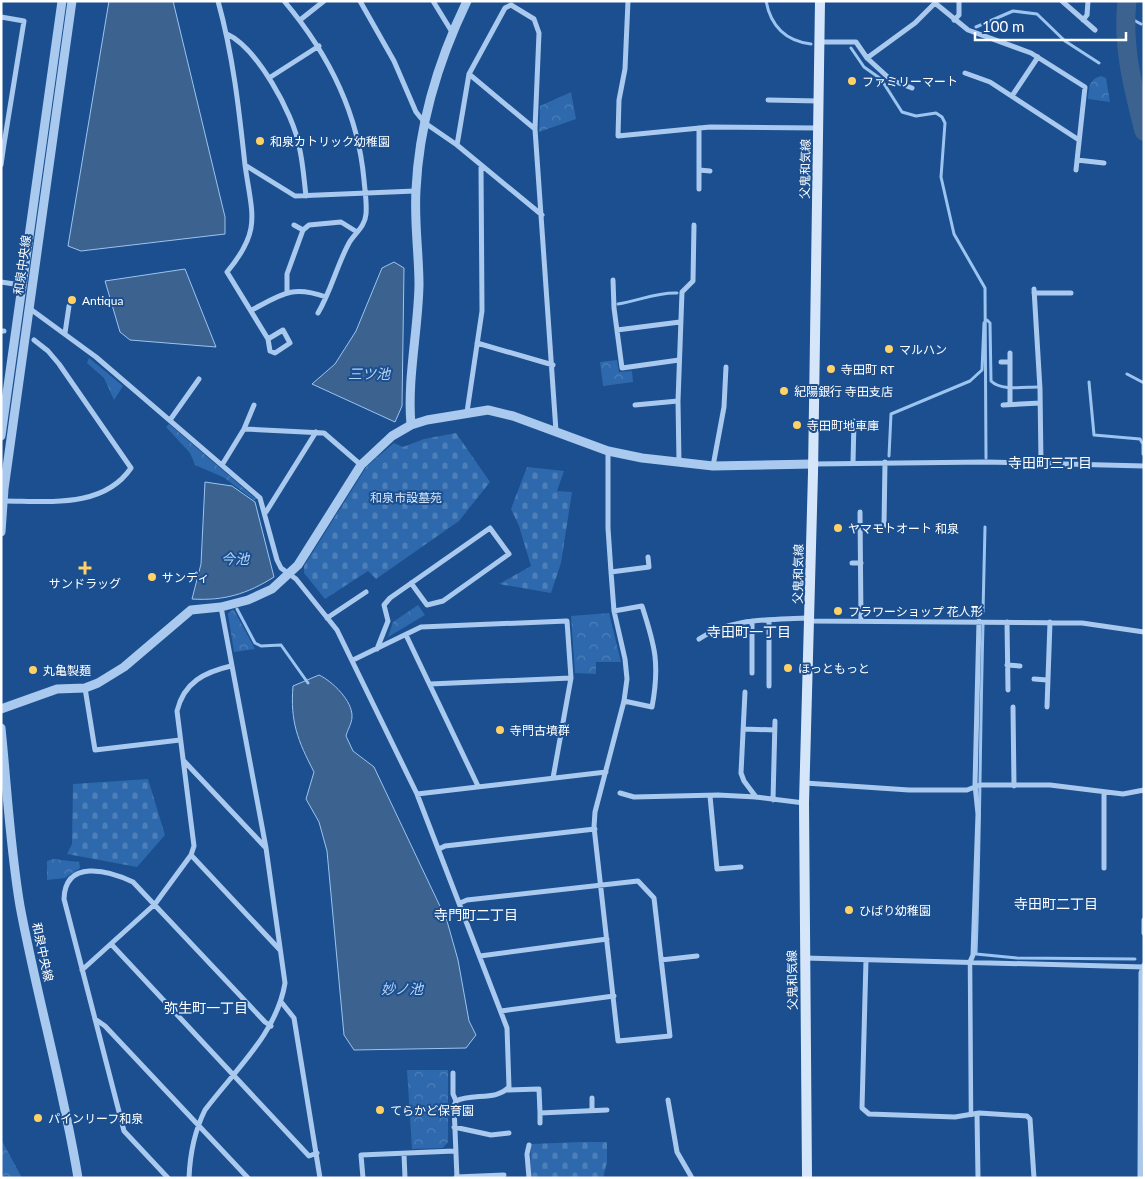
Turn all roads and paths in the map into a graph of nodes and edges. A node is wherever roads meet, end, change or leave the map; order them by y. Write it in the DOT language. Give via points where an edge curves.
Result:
graph roads {
  1 [pos="62,1"];
  2 [pos="72,1"];
  3 [pos="218,1"];
  4 [pos="284,1"];
  5 [pos="324,1"];
  6 [pos="360,1"];
  7 [pos="433,1"];
  8 [pos="467,1"];
  9 [pos="628,1"];
  10 [pos="820,1"];
  11 [pos="960,1"];
  12 [pos="1062,1"];
  13 [pos="1088,1"];
  14 [pos="934,2"];
  15 [pos="1,17"];
  16 [pos="300,20"];
  17 [pos="954,20"];
  18 [pos="1083,20"];
  19 [pos="1095,30"];
  20 [pos="452,32"];
  21 [pos="227,34"];
  22 [pos="820,42"];
  23 [pos="318,46"];
  24 [pos="1038,57"];
  25 [pos="867,58"];
  26 [pos="965,73"];
  27 [pos="469,74"];
  28 [pos="268,78"];
  29 [pos="912,88"];
  30 [pos="1012,96"];
  31 [pos="768,100"];
  32 [pos="818,101"];
  33 [pos="425,123"];
  34 [pos="699,128"];
  35 [pos="818,128"];
  36 [pos="535,129"];
  37 [pos="1079,140"];
  38 [pos="3,144"];
  39 [pos="457,145"];
  40 [pos="1077,160"];
  41 [pos="1104,163"];
  42 [pos="1,165"];
  43 [pos="245,165"];
  44 [pos="481,165"];
  45 [pos="699,170"];
  46 [pos="1076,170"];
  47 [pos="710,171"];
  48 [pos="699,189"];
  49 [pos="416,191"];
  50 [pos="366,193"];
  51 [pos="306,196"];
  52 [pos="542,215"];
  53 [pos="294,224"];
  54 [pos="694,225"];
  55 [pos="303,230"];
  56 [pos="357,232"];
  57 [pos="613,280"];
  58 [pos="1,282"];
  59 [pos="21,284"];
  60 [pos="287,292"];
  61 [pos="1071,293"];
  62 [pos="326,297"];
  63 [pos="69,306"];
  64 [pos="29,308"];
  65 [pos="252,310"];
  66 [pos="318,313"];
  67 [pos="680,322"];
  68 [pos="617,330"];
  69 [pos="65,333"];
  70 [pos="268,339"];
  71 [pos="34,340"];
  72 [pos="477,343"];
  73 [pos="1010,353"];
  74 [pos="679,360"];
  75 [pos="1001,362"];
  76 [pos="1010,362"];
  77 [pos="553,365"];
  78 [pos="726,367"];
  79 [pos="199,379"];
  80 [pos="678,401"];
  81 [pos="1040,403"];
  82 [pos="1010,404"];
  83 [pos="635,405"];
  84 [pos="1003,405"];
  85 [pos="254,406"];
  86 [pos="467,412"];
  87 [pos="170,420"];
  88 [pos="854,421"];
  89 [pos="412,425"];
  90 [pos="244,429"];
  91 [pos="556,431"];
  92 [pos="316,432"];
  93 [pos="1,436"];
  94 [pos="608,451"];
  95 [pos="885,462"];
  96 [pos="679,463"];
  97 [pos="853,463"];
  98 [pos="813,464"];
  99 [pos="1041,464"];
  100 [pos="222,465"];
  101 [pos="361,465"];
  102 [pos="713,466"];
  103 [pos="1144,466"];
  104 [pos="4,501"];
  105 [pos="266,512"];
  106 [pos="860,512"];
  107 [pos="884,526"];
  108 [pos="1,532"];
  109 [pos="648,557"];
  110 [pos="852,563"];
  111 [pos="861,563"];
  112 [pos="610,572"];
  113 [pos="290,573"];
  114 [pos="411,583"];
  115 [pos="366,592"];
  116 [pos="221,608"];
  117 [pos="614,611"];
  118 [pos="327,618"];
  119 [pos="770,620"];
  120 [pos="752,621"];
  121 [pos="810,621"];
  122 [pos="861,621"];
  123 [pos="979,621"];
  124 [pos="1007,622"];
  125 [pos="1050,622"];
  126 [pos="1144,632"];
  127 [pos="406,635"];
  128 [pos="699,639"];
  129 [pos="377,649"];
  130 [pos="353,660"];
  131 [pos="1007,665"];
  132 [pos="231,666"];
  133 [pos="1020,666"];
  134 [pos="752,673"];
  135 [pos="571,678"];
  136 [pos="1034,679"];
  137 [pos="1047,680"];
  138 [pos="430,684"];
  139 [pos="769,686"];
  140 [pos="86,688"];
  141 [pos="1008,690"];
  142 [pos="745,692"];
  143 [pos="624,701"];
  144 [pos="1013,707"];
  145 [pos="1047,707"];
  146 [pos="1,708"];
  147 [pos="775,722"];
  148 [pos="1,728"];
  149 [pos="743,729"];
  150 [pos="775,730"];
  151 [pos="180,740"];
  152 [pos="183,760"];
  153 [pos="606,772"];
  154 [pos="553,778"];
  155 [pos="805,783"];
  156 [pos="977,785"];
  157 [pos="478,786"];
  158 [pos="1014,786"];
  159 [pos="1144,790"];
  160 [pos="1104,792"];
  161 [pos="620,793"];
  162 [pos="417,794"];
  163 [pos="710,796"];
  164 [pos="756,797"];
  165 [pos="773,800"];
  166 [pos="804,803"];
  167 [pos="595,829"];
  168 [pos="266,848"];
  169 [pos="439,850"];
  170 [pos="191,855"];
  171 [pos="741,867"];
  172 [pos="1104,868"];
  173 [pos="601,884"];
  174 [pos="460,903"];
  175 [pos="155,904"];
  176 [pos="1144,920"];
  177 [pos="1144,933"];
  178 [pos="607,940"];
  179 [pos="112,945"];
  180 [pos="280,950"];
  181 [pos="480,956"];
  182 [pos="697,956"];
  183 [pos="804,958"];
  184 [pos="661,960"];
  185 [pos="866,960"];
  186 [pos="970,962"];
  187 [pos="1144,966"];
  188 [pos="82,970"];
  189 [pos="614,996"];
  190 [pos="282,1003"];
  191 [pos="501,1011"];
  192 [pos="95,1019"];
  193 [pos="271,1026"];
  194 [pos="453,1073"];
  195 [pos="232,1075"];
  196 [pos="507,1090"];
  197 [pos="592,1098"];
  198 [pos="668,1100"];
  199 [pos="456,1101"];
  200 [pos="592,1110"];
  201 [pos="607,1110"];
  202 [pos="540,1113"];
  203 [pos="974,1114"];
  204 [pos="1142,1120"];
  205 [pos="540,1123"];
  206 [pos="198,1124"];
  207 [pos="454,1127"];
  208 [pos="509,1133"];
  209 [pos="529,1145"];
  210 [pos="454,1151"];
  211 [pos="317,1153"];
  212 [pos="404,1154"];
  213 [pos="504,1175"];
  214 [pos="457,1177"];
  215 [pos="78,1178"];
  216 [pos="168,1178"];
  217 [pos="189,1178"];
  218 [pos="248,1178"];
  219 [pos="320,1178"];
  220 [pos="362,1178"];
  221 [pos="405,1178"];
  222 [pos="529,1178"];
  223 [pos="692,1178"];
  224 [pos="807,1178"];
  225 [pos="978,1178"];
  226 [pos="1034,1178"];
  227 [pos="1140,1178"];
  1 -- 59 [label="street, 和泉中央線"];
  2 -- 64 [label="street, 和泉中央線"];
  3 -- 21 [label="street"];
  4 -- 16 [label="street"];
  5 -- 16 [label="street"];
  6 -- 33 [label="street" via="394,61 416,112"];
  7 -- 20 [label="street"];
  8 -- 20 [label="street"];
  9 -- 34 [label="street" via="618,136"];
  10 -- 22 [label="main road, 父鬼和気線"];
  11 -- 17 [label="street" via="959,15"];
  12 -- 18 [label="street"];
  13 -- 18 [label="street" via="1087,15"];
  14 -- 17 [label="street"];
  14 -- 25 [label="street" via="914,23"];
  15 -- 38 [label="street" via="24,20"];
  16 -- 23 [label="street"];
  17 -- 24 [label="street" via="968,30"];
  18 -- 19 [label="street"];
  20 -- 33 [label="street" via="434,82"];
  21 -- 28 [label="street" via="239,40"];
  21 -- 43 [label="street"];
  22 -- 25 [label="street" via="856,42"];
  22 -- 32 [label="main road, 父鬼和気線"];
  23 -- 28 [label="street"];
  23 -- 50 [label="street" via="341,88 355,127"];
  24 -- 30 [label="street"];
  24 -- 37 [label="street" via="1085,87"];
  25 -- 29 [label="street" via="890,80"];
  26 -- 30 [label="street" via="990,82"];
  27 -- 36 [label="street"];
  27 -- 36 [label="street" via="505,8 511,5 534,19 539,34"];
  27 -- 39 [label="street"];
  28 -- 51 [label="street" via="286,110 299,144"];
  30 -- 37 [label="street"];
  31 -- 32 [label="street"];
  32 -- 35 [label="main road, 父鬼和気線"];
  33 -- 39 [label="street"];
  33 -- 49 [label="street"];
  34 -- 35 [label="street"];
  34 -- 45 [label="street"];
  35 -- 98 [label="main road, 父鬼和気線"];
  36 -- 52 [label="street"];
  37 -- 40 [label="street"];
  38 -- 42 [label="street"];
  39 -- 44 [label="street"];
  40 -- 41 [label="street"];
  40 -- 46 [label="street"];
  43 -- 51 [label="street" via="295,196"];
  43 -- 65 [label="street" via="254,222 243,253 227,272"];
  44 -- 52 [label="street"];
  44 -- 72 [label="street" via="482,311"];
  45 -- 47 [label="street"];
  45 -- 48 [label="street"];
  49 -- 50 [label="street"];
  49 -- 89 [label="street" via="419,286 412,356"];
  50 -- 51 [label="street"];
  50 -- 56 [label="street" via="364,225"];
  52 -- 77 [label="street"];
  53 -- 55 [label="street"];
  54 -- 67 [label="street" via="693,281 682,292"];
  55 -- 56 [label="street" via="309,225 341,222"];
  55 -- 60 [label="street" via="287,274"];
  56 -- 62 [label="street" via="349,242"];
  57 -- 68 [label="street"];
  58 -- 59 [label="street"];
  59 -- 93 [label="street, 和泉中央線"];
  60 -- 62 [label="street" via="310,291"];
  60 -- 65 [label="street"];
  61 -- 81 [label="street" via="1034,291"];
  62 -- 66 [label="street"];
  63 -- 69 [label="street"];
  64 -- 69 [label="street"];
  64 -- 104 [label="street, 和泉中央線"];
  65 -- 70 [label="street"];
  67 -- 68 [label="street"];
  67 -- 74 [label="street"];
  68 -- 74 [label="street" via="622,368"];
  69 -- 87 [label="street"];
  70 -- 70 [label="street" via="283,330 290,343 275,353 270,350"];
  71 -- 104 [label="street" via="59,364 131,468 115,486 89,497"];
  72 -- 77 [label="street"];
  72 -- 86 [label="street"];
  73 -- 76 [label="street"];
  74 -- 80 [label="street"];
  75 -- 76 [label="street"];
  76 -- 82 [label="street"];
  77 -- 91 [label="street"];
  78 -- 102 [label="street" via="724,407"];
  79 -- 87 [label="street"];
  80 -- 83 [label="street"];
  80 -- 96 [label="street"];
  81 -- 82 [label="street"];
  81 -- 99 [label="street"];
  82 -- 84 [label="street"];
  85 -- 90 [label="street"];
  86 -- 89 [label="street"];
  86 -- 91 [label="street" via="488,410"];
  87 -- 100 [label="street"];
  88 -- 97 [label="street"];
  89 -- 101 [label="street" via="392,436"];
  90 -- 92 [label="street"];
  90 -- 100 [label="street"];
  91 -- 94 [label="street"];
  92 -- 101 [label="street" via="324,433"];
  92 -- 105 [label="street"];
  94 -- 96 [label="street"];
  94 -- 112 [label="street"];
  95 -- 97 [label="street"];
  95 -- 99 [label="street"];
  95 -- 107 [label="street"];
  96 -- 102 [label="street"];
  97 -- 98 [label="street"];
  98 -- 102 [label="street"];
  98 -- 121 [label="main road, 父鬼和気線"];
  99 -- 103 [label="street"];
  100 -- 105 [label="street" via="260,498"];
  101 -- 113 [label="street"];
  104 -- 108 [label="street, 和泉中央線"];
  105 -- 113 [label="street" via="277,560 281,568"];
  106 -- 111 [label="street"];
  109 -- 112 [label="street" via="649,567"];
  110 -- 111 [label="street"];
  111 -- 122 [label="street"];
  112 -- 117 [label="street"];
  113 -- 116 [label="street" via="272,589"];
  113 -- 118 [label="street"];
  114 -- 114 [label="street" via="490,528 509,554 443,601 431,605 427,605"];
  114 -- 129 [label="street" via="384,605 388,621"];
  115 -- 118 [label="street"];
  116 -- 132 [label="street"];
  116 -- 140 [label="street" via="191,610 124,667"];
  117 -- 143 [label="street" via="625,659"];
  117 -- 143 [label="street" via="642,606 657,663 652,706"];
  118 -- 130 [label="street"];
  119 -- 120 [label="street"];
  119 -- 121 [label="street" via="805,618"];
  119 -- 139 [label="street"];
  120 -- 128 [label="street" via="712,627"];
  120 -- 134 [label="street"];
  121 -- 122 [label="street"];
  121 -- 155 [label="main road, 父鬼和気線"];
  122 -- 123 [label="street"];
  123 -- 124 [label="street"];
  123 -- 156 [label="street"];
  124 -- 125 [label="street"];
  124 -- 131 [label="street"];
  125 -- 126 [label="street"];
  125 -- 137 [label="street"];
  127 -- 129 [label="street"];
  127 -- 135 [label="street" via="421,627 567,621"];
  127 -- 138 [label="street"];
  129 -- 130 [label="street"];
  130 -- 162 [label="street"];
  131 -- 133 [label="street"];
  131 -- 141 [label="street"];
  132 -- 151 [label="street" via="201,675 179,703"];
  132 -- 168 [label="street"];
  135 -- 138 [label="street"];
  135 -- 154 [label="street"];
  136 -- 137 [label="street"];
  137 -- 145 [label="street"];
  138 -- 157 [label="street"];
  140 -- 146 [label="street" via="57,689"];
  140 -- 151 [label="street" via="95,750"];
  142 -- 149 [label="street"];
  143 -- 153 [label="street"];
  144 -- 158 [label="street"];
  147 -- 150 [label="street"];
  148 -- 215 [label="street, 和泉中央線" via="20,904 68,1117"];
  149 -- 150 [label="street"];
  149 -- 164 [label="street" via="741,773"];
  150 -- 165 [label="street"];
  151 -- 152 [label="street"];
  152 -- 168 [label="street"];
  152 -- 170 [label="street" via="194,846"];
  153 -- 154 [label="street"];
  153 -- 167 [label="street" via="595,812"];
  154 -- 157 [label="street"];
  155 -- 156 [label="street" via="909,790 967,790"];
  155 -- 166 [label="main road, 父鬼和気線"];
  156 -- 158 [label="street"];
  156 -- 186 [label="street" via="973,955"];
  157 -- 162 [label="street"];
  158 -- 160 [label="street" via="1078,787"];
  159 -- 160 [label="street" via="1123,794"];
  160 -- 172 [label="street"];
  161 -- 163 [label="street" via="634,797"];
  162 -- 169 [label="street"];
  163 -- 164 [label="street"];
  163 -- 171 [label="street" via="716,869"];
  164 -- 165 [label="street"];
  165 -- 166 [label="street"];
  166 -- 183 [label="main road, 父鬼和気線"];
  167 -- 169 [label="street" via="445,846"];
  167 -- 173 [label="street"];
  168 -- 180 [label="street"];
  169 -- 174 [label="street"];
  170 -- 175 [label="street"];
  170 -- 180 [label="street"];
  173 -- 174 [label="street"];
  173 -- 178 [label="street"];
  173 -- 184 [label="street" via="638,881 654,898"];
  174 -- 181 [label="street"];
  175 -- 179 [label="street"];
  175 -- 188 [label="street" via="133,882 119,875 83,871 73,876 65,886 64,899"];
  175 -- 193 [label="street"];
  176 -- 177 [label="street"];
  178 -- 181 [label="street"];
  178 -- 189 [label="street"];
  179 -- 188 [label="street"];
  179 -- 195 [label="street"];
  180 -- 190 [label="street" via="285,982"];
  181 -- 191 [label="street"];
  182 -- 184 [label="street"];
  183 -- 185 [label="street"];
  183 -- 224 [label="main road, 父鬼和気線"];
  184 -- 189 [label="street" via="670,1036 618,1042"];
  185 -- 186 [label="street"];
  185 -- 203 [label="street" via="862,1108 868,1114 955,1117"];
  186 -- 187 [label="street"];
  186 -- 203 [label="street"];
  187 -- 204 [label="street" via="1141,973"];
  188 -- 192 [label="street"];
  189 -- 191 [label="street"];
  190 -- 193 [label="street"];
  190 -- 211 [label="street" via="294,1018"];
  191 -- 196 [label="street" via="509,1055 510,1082"];
  192 -- 206 [label="street" via="106,1026"];
  192 -- 216 [label="street" via="124,1131"];
  193 -- 195 [label="street"];
  194 -- 199 [label="street"];
  195 -- 206 [label="street"];
  195 -- 211 [label="street" via="309,1156"];
  196 -- 199 [label="street"];
  196 -- 202 [label="street" via="539,1090"];
  197 -- 200 [label="street"];
  198 -- 223 [label="street" via="677,1152"];
  199 -- 207 [label="street"];
  200 -- 201 [label="street"];
  200 -- 202 [label="street"];
  202 -- 205 [label="street"];
  203 -- 225 [label="street"];
  203 -- 226 [label="street" via="1027,1116 1030,1119"];
  204 -- 227 [label="street"];
  206 -- 217 [label="street" via="190,1154"];
  206 -- 218 [label="street"];
  207 -- 208 [label="street" via="491,1134"];
  207 -- 210 [label="street"];
  209 -- 222 [label="street"];
  210 -- 212 [label="street"];
  210 -- 214 [label="street"];
  211 -- 219 [label="street"];
  212 -- 220 [label="street" via="361,1155"];
  212 -- 221 [label="street"];
  213 -- 214 [label="street"];
}
